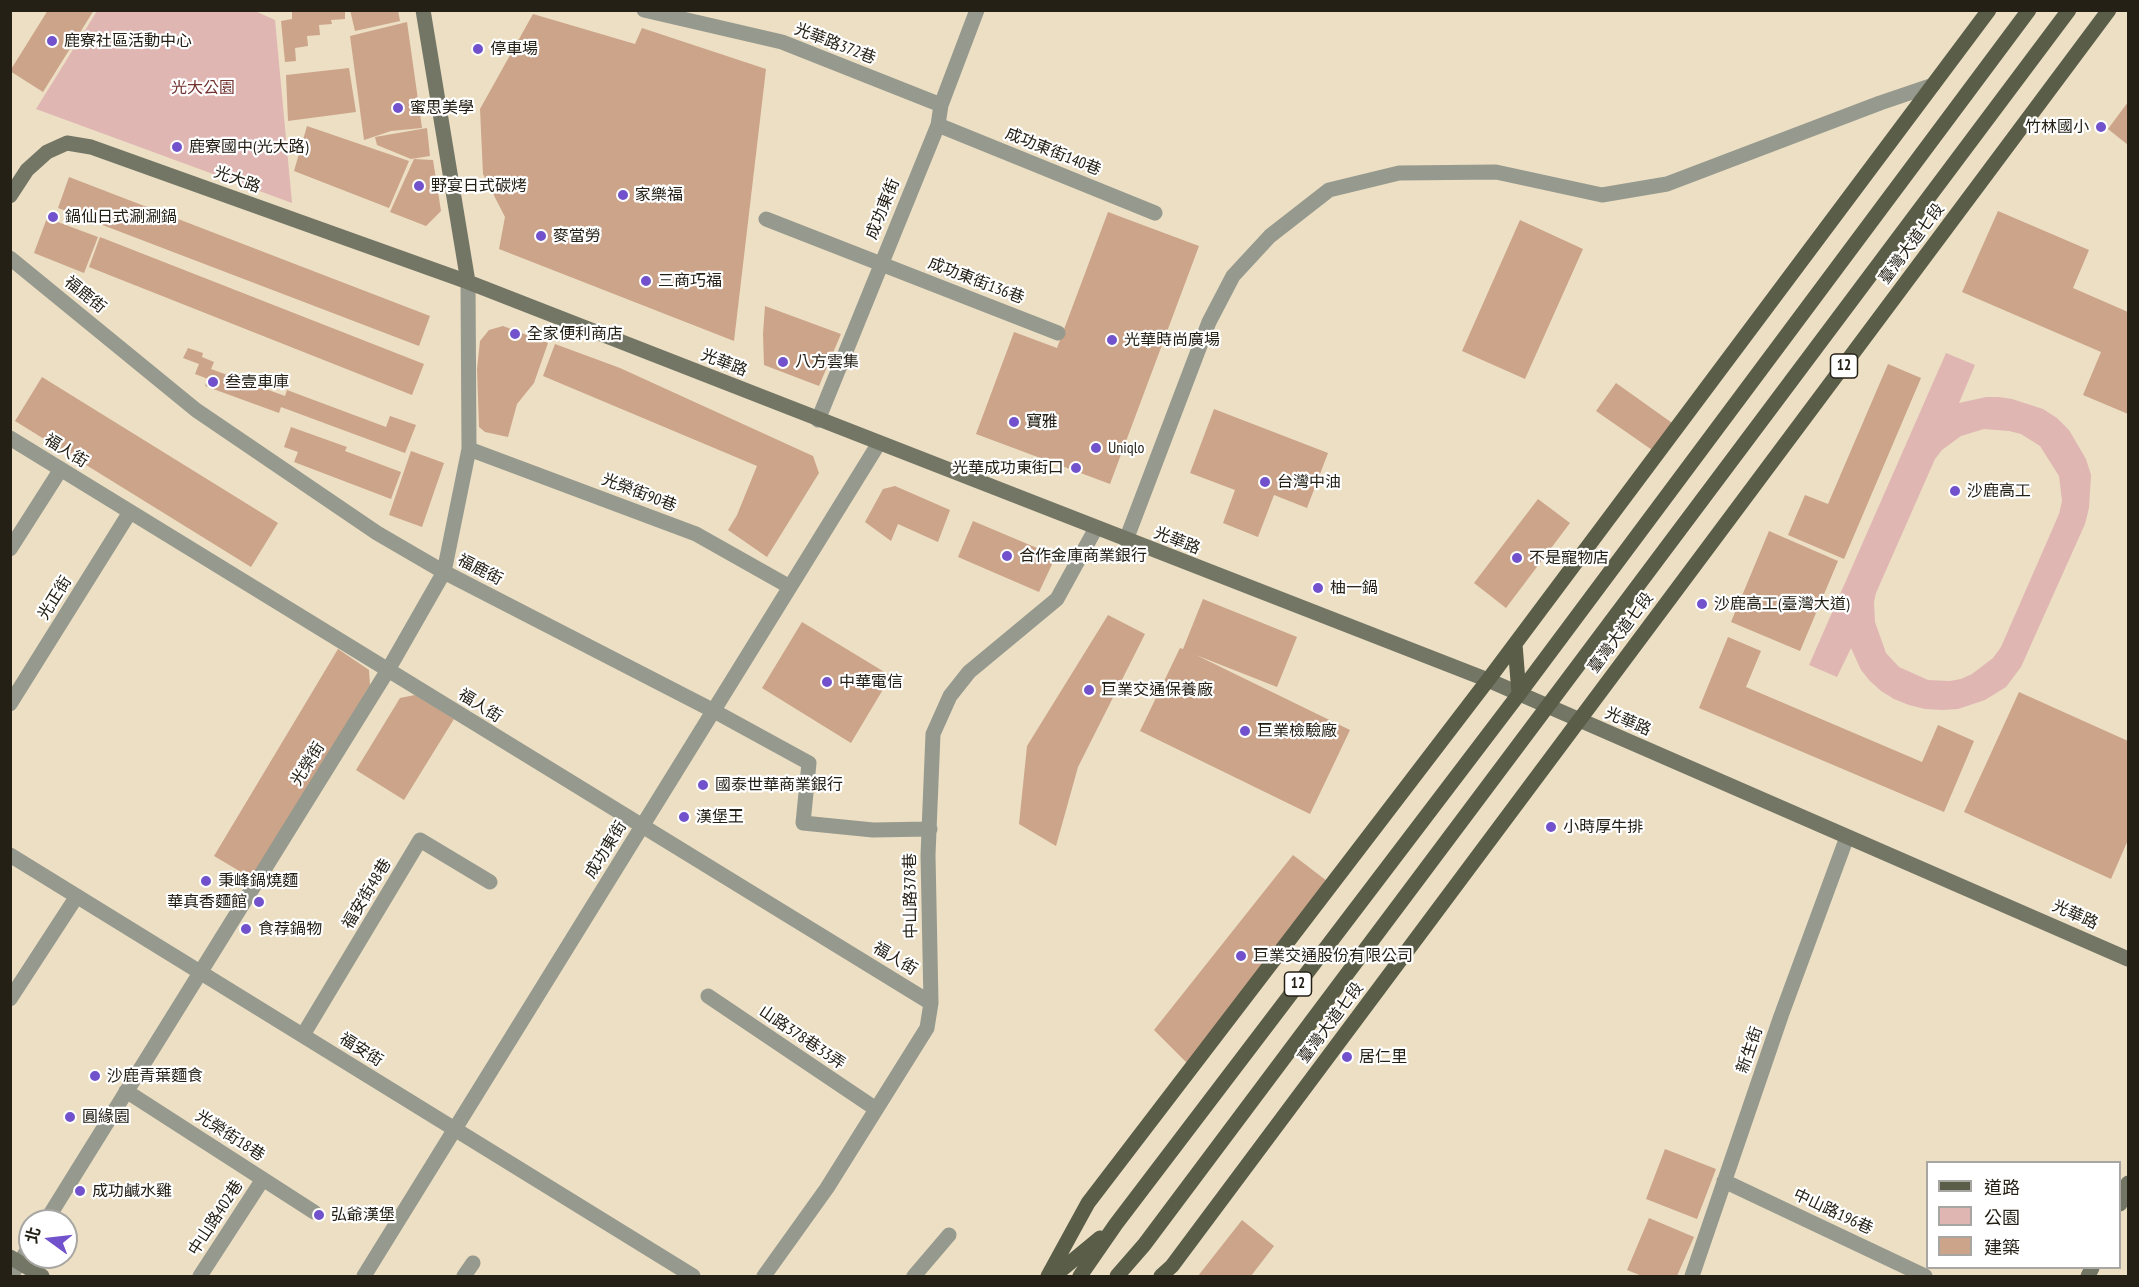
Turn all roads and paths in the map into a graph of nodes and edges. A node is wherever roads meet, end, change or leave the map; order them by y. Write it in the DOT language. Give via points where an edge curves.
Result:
graph roads {
  1 [pos="423,10"];
  2 [pos="644,10"];
  3 [pos="977,10"];
  4 [pos="1989,10"];
  5 [pos="2029,10"];
  6 [pos="2069,10"];
  7 [pos="2109,10"];
  8 [pos="1933,85"];
  9 [pos="940,105"];
  10 [pos="938,125"];
  11 [pos="10,196"];
  12 [pos="1155,213"];
  13 [pos="766,219"];
  14 [pos="10,258"];
  15 [pos="880,264"];
  16 [pos="468,282"];
  17 [pos="1058,333"];
  18 [pos="818,420"];
  19 [pos="10,438"];
  20 [pos="879,443"];
  21 [pos="469,449"];
  22 [pos="61,469"];
  23 [pos="130,512"];
  24 [pos="1096,528"];
  25 [pos="1126,540"];
  26 [pos="10,549"];
  27 [pos="444,572"];
  28 [pos="790,587"];
  29 [pos="1515,644"];
  30 [pos="388,670"];
  31 [pos="1488,680"];
  32 [pos="1519,694"];
  33 [pos="10,704"];
  34 [pos="1549,707"];
  35 [pos="714,711"];
  36 [pos="1579,721"];
  37 [pos="642,826"];
  38 [pos="930,829"];
  39 [pos="1846,837"];
  40 [pos="10,855"];
  41 [pos="490,882"];
  42 [pos="77,896"];
  43 [pos="2124,957"];
  44 [pos="200,972"];
  45 [pos="708,996"];
  46 [pos="10,999"];
  47 [pos="932,1003"];
  48 [pos="303,1035"];
  49 [pos="126,1091"];
  50 [pos="876,1109"];
  51 [pos="455,1129"];
  52 [pos="263,1179"];
  53 [pos="1725,1181"];
  54 [pos="2128,1184"];
  55 [pos="2121,1202"];
  56 [pos="53,1209"];
  57 [pos="314,1212"];
  58 [pos="1116,1224"];
  59 [pos="949,1235"];
  60 [pos="1144,1245"];
  61 [pos="15,1260"];
  62 [pos="473,1263"];
  63 [pos="11,1276"];
  64 [pos="42,1276"];
  65 [pos="200,1276"];
  66 [pos="364,1276"];
  67 [pos="464,1276"];
  68 [pos="693,1276"];
  69 [pos="764,1276"];
  70 [pos="914,1276"];
  71 [pos="1048,1276"];
  72 [pos="1054,1276"];
  73 [pos="1080,1276"];
  74 [pos="1117,1276"];
  75 [pos="1130,1276"];
  76 [pos="1161,1276"];
  77 [pos="1692,1276"];
  78 [pos="1925,1276"];
  1 -- 16 [label="street"];
  2 -- 9 [label="street, 光華路372巷" via="782,42"];
  3 -- 9 [label="street, 成功東街"];
  4 -- 8 [label="main road, 12"];
  5 -- 32 [label="main road, 12"];
  6 -- 34 [label="main road, 臺灣大道七段 / 12"];
  7 -- 36 [label="main road, 臺灣大道七段 / 12"];
  8 -- 25 [label="street" via="1667,184 1602,195 1496,172 1399,173 1329,190 1270,236 1233,276 1209,322"];
  8 -- 29 [label="main road, 12"];
  9 -- 10 [label="street, 成功東街"];
  10 -- 12 [label="street, 成功東街140巷"];
  10 -- 15 [label="street, 成功東街"];
  11 -- 16 [label="street, 光大路" via="27,170 47,152 68,143 91,147"];
  13 -- 15 [label="street, 成功東街136巷"];
  14 -- 27 [label="street, 福鹿街" via="196,410 377,533"];
  15 -- 17 [label="street, 成功東街136巷"];
  15 -- 18 [label="street, 成功東街"];
  16 -- 18 [label="street, 光華路"];
  16 -- 21 [label="street, 光榮街"];
  18 -- 20 [label="street, 光華路"];
  19 -- 22 [label="street, 福人街"];
  20 -- 24 [label="street, 光華路"];
  20 -- 28 [label="street, 成功東街"];
  21 -- 27 [label="street, 光榮街"];
  21 -- 28 [label="street, 光榮街90巷" via="696,534"];
  22 -- 23 [label="street, 福人街"];
  22 -- 26 [label="street"];
  23 -- 30 [label="street, 福人街"];
  23 -- 33 [label="street, 光正街"];
  24 -- 25 [label="street, 光華路"];
  24 -- 38 [label="street, 中山路378巷" via="1057,599 969,672 950,696 933,734"];
  25 -- 31 [label="street, 光華路"];
  27 -- 30 [label="street, 光榮街"];
  27 -- 35 [label="street, 福鹿街"];
  28 -- 35 [label="street, 成功東街"];
  29 -- 31 [label="main road, 12"];
  29 -- 32 [label="main road"];
  30 -- 37 [label="street, 福人街"];
  30 -- 44 [label="street, 光榮街"];
  31 -- 32 [label="street, 光華路"];
  31 -- 71 [label="main road, 12" via="1088,1203"];
  32 -- 34 [label="street, 光華路"];
  32 -- 58 [label="main road, 12"];
  34 -- 36 [label="street, 光華路"];
  34 -- 60 [label="main road, 臺灣大道七段 / 12"];
  35 -- 37 [label="street, 成功東街"];
  35 -- 38 [label="street, 福鹿街" via="809,763 803,823 873,830"];
  36 -- 39 [label="street, 光華路"];
  36 -- 76 [label="main road, 臺灣大道七段 / 12"];
  37 -- 47 [label="street, 福人街"];
  37 -- 51 [label="street, 成功東街"];
  38 -- 47 [label="street, 中山路378巷"];
  39 -- 43 [label="street, 光華路"];
  39 -- 53 [label="street, 新生街"];
  40 -- 42 [label="street, 福安街"];
  41 -- 48 [label="street, 福安街48巷" via="420,840"];
  42 -- 44 [label="street, 福安街"];
  42 -- 46 [label="street"];
  44 -- 48 [label="street, 福安街"];
  44 -- 49 [label="street, 光榮街"];
  45 -- 50 [label="street, 山路378巷33弄"];
  47 -- 50 [label="street, 中山路378巷" via="927,1028"];
  48 -- 51 [label="street, 福安街"];
  49 -- 52 [label="street, 光榮街18巷"];
  49 -- 56 [label="street, 光榮街"];
  50 -- 69 [label="street, 中山路378巷" via="827,1188"];
  51 -- 66 [label="street, 成功東街"];
  51 -- 68 [label="street, 福安街"];
  52 -- 57 [label="street, 光榮街18巷"];
  52 -- 65 [label="street, 中山路402巷"];
  53 -- 77 [label="street, 新生街"];
  53 -- 78 [label="street, 中山路196巷"];
  54 -- 55 [label="street"];
  58 -- 72 [label="main road, 12"];
  58 -- 73 [label="main road, 12"];
  59 -- 70 [label="street"];
  60 -- 74 [label="main road, 臺灣大道七段 / 12"];
  60 -- 75 [label="main road, 臺灣大道七段 / 12"];
  61 -- 63 [label="street"];
  61 -- 64 [label="street"];
  62 -- 67 [label="street"];
}
